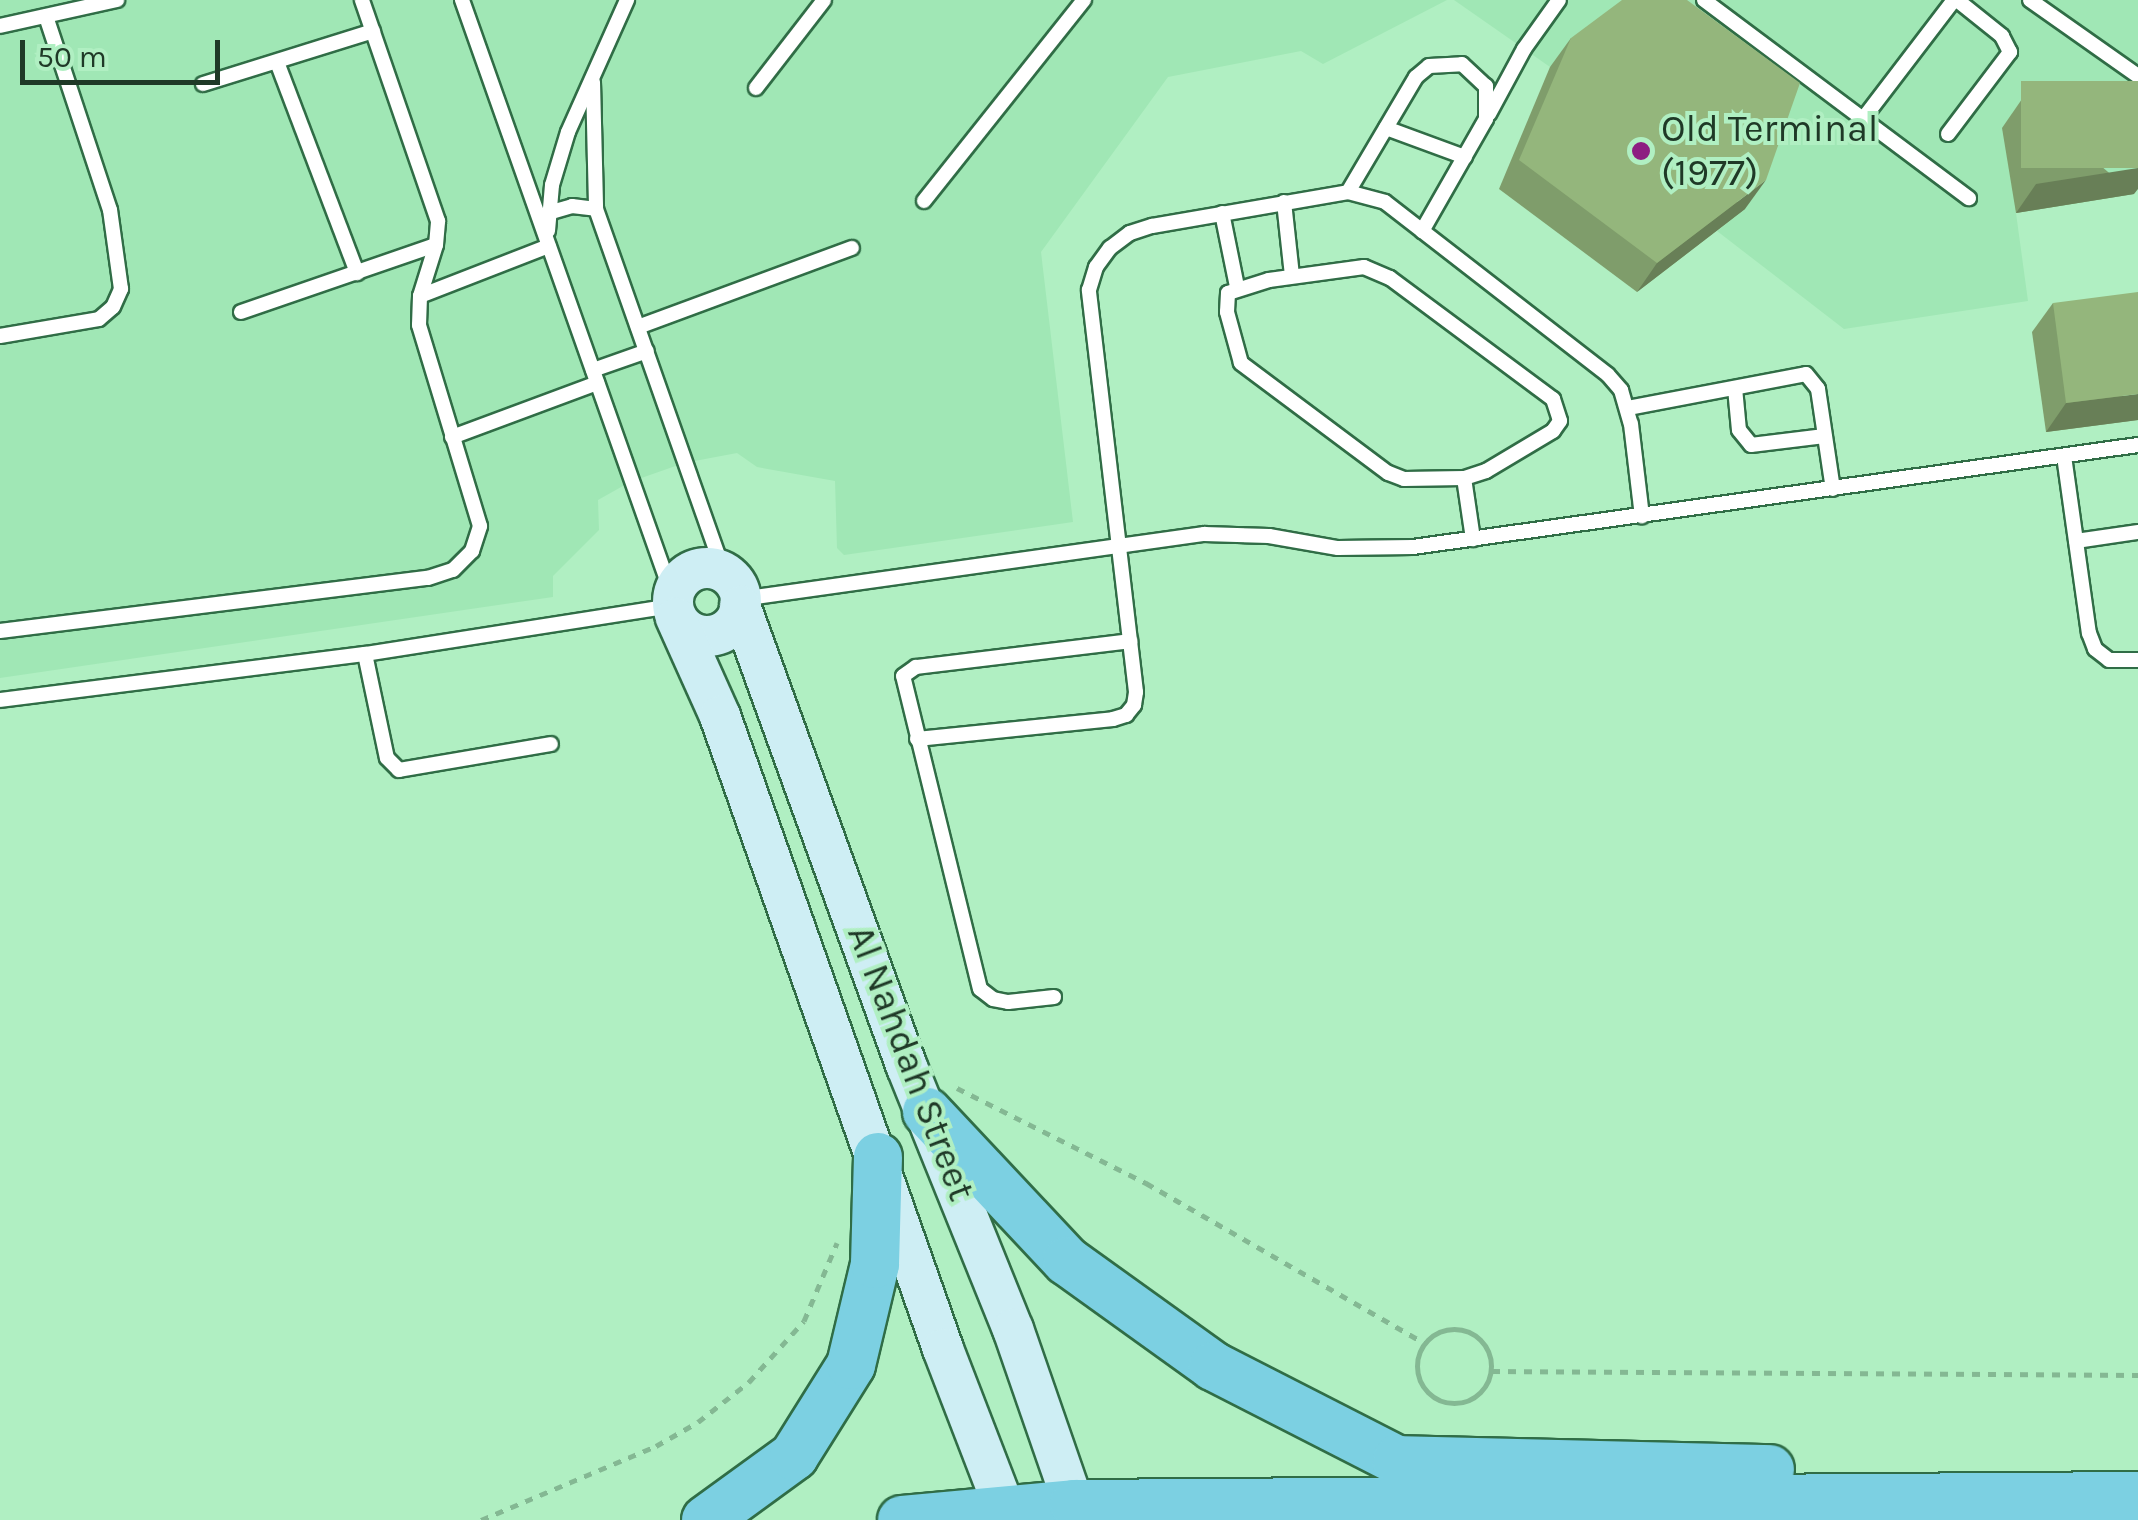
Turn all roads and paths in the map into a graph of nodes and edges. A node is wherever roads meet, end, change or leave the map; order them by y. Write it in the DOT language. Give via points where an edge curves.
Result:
graph roads {
  1 [pos="117,0"];
  2 [pos="362,0"];
  3 [pos="462,0"];
  4 [pos="626,0"];
  5 [pos="824,0"];
  6 [pos="1084,0"];
  7 [pos="1559,0"];
  8 [pos="1704,0"];
  9 [pos="1955,0"];
  10 [pos="2030,0"];
  11 [pos="46,16"];
  12 [pos="0,26"];
  13 [pos="373,31"];
  14 [pos="276,62"];
  15 [pos="2138,76"];
  16 [pos="593,82"];
  17 [pos="203,84"];
  18 [pos="756,88"];
  19 [pos="1486,119"];
  20 [pos="1863,119"];
  21 [pos="1386,128"];
  22 [pos="1948,134"];
  23 [pos="1465,157"];
  24 [pos="1348,192"];
  25 [pos="1969,198"];
  26 [pos="924,201"];
  27 [pos="1284,202"];
  28 [pos="596,209"];
  29 [pos="1222,213"];
  30 [pos="548,214"];
  31 [pos="1422,231"];
  32 [pos="548,241"];
  33 [pos="436,245"];
  34 [pos="852,248"];
  35 [pos="357,273"];
  36 [pos="1292,276"];
  37 [pos="1237,287"];
  38 [pos="420,296"];
  39 [pos="241,312"];
  40 [pos="638,326"];
  41 [pos="0,336"];
  42 [pos="647,350"];
  43 [pos="595,377"];
  44 [pos="1734,388"];
  45 [pos="1628,408"];
  46 [pos="1824,436"];
  47 [pos="452,438"];
  48 [pos="2138,445"];
  49 [pos="2064,456"];
  50 [pos="1464,478"];
  51 [pos="1833,489"];
  52 [pos="1642,516"];
  53 [pos="2138,532"];
  54 [pos="1473,540"];
  55 [pos="2076,541"];
  56 [pos="1118,545"];
  57 [pos="735,593"];
  58 [pos="674,607"];
  59 [pos="0,631"];
  60 [pos="1130,640"];
  61 [pos="365,654"];
  62 [pos="2138,660"];
  63 [pos="0,700"];
  64 [pos="917,739"];
  65 [pos="551,744"];
  66 [pos="1054,997"];
  67 [pos="908,1067"];
  68 [pos="927,1112"];
  69 [pos="878,1157"];
  70 [pos="842,1224"];
  71 [pos="1424,1343"];
  72 [pos="1492,1370"];
  73 [pos="2138,1375"];
  74 [pos="2138,1496"];
  75 [pos="2026,1498"];
  76 [pos="1077,1512"];
  77 [pos="1007,1515"];
  78 [pos="481,1520"];
  79 [pos="706,1520"];
  80 [pos="902,1520"];
  1 -- 11 [label="lane"];
  2 -- 13 [label="lane"];
  3 -- 32 [label="lane, Al Nahdah Street"];
  4 -- 16 [label="lane"];
  5 -- 18 [label="lane"];
  6 -- 26 [label="lane"];
  7 -- 19 [label="lane"];
  8 -- 20 [label="lane"];
  9 -- 20 [label="lane"];
  9 -- 22 [label="lane" via="2002,36 2010,52"];
  10 -- 15 [label="lane"];
  11 -- 12 [label="lane"];
  11 -- 41 [label="lane" via="110,210 122,289 99,319"];
  13 -- 14 [label="lane"];
  13 -- 33 [label="lane" via="432,199"];
  14 -- 17 [label="lane"];
  14 -- 35 [label="lane"];
  16 -- 28 [label="lane, Al Nahdah Street"];
  16 -- 30 [label="lane" via="563,145"];
  19 -- 21 [label="lane" via="1490,102 1476,73 1445,62 1416,77"];
  19 -- 23 [label="lane"];
  20 -- 25 [label="lane"];
  21 -- 23 [label="lane"];
  21 -- 24 [label="lane"];
  23 -- 31 [label="lane"];
  24 -- 27 [label="lane"];
  24 -- 31 [label="lane" via="1385,202"];
  27 -- 29 [label="lane"];
  27 -- 36 [label="lane"];
  28 -- 30 [label="lane" via="572,206"];
  28 -- 40 [label="lane, Al Nahdah Street"];
  29 -- 37 [label="lane"];
  29 -- 56 [label="lane" via="1130,233 1110,248 1092,279 1089,314"];
  30 -- 32 [label="lane"];
  31 -- 45 [label="lane" via="1608,376"];
  32 -- 38 [label="lane"];
  32 -- 43 [label="lane, Al Nahdah Street"];
  33 -- 35 [label="lane"];
  33 -- 38 [label="lane"];
  34 -- 40 [label="lane"];
  35 -- 39 [label="lane"];
  36 -- 37 [label="lane"];
  36 -- 50 [label="lane" via="1376,270 1553,399 1560,420 1553,431 1503,464"];
  37 -- 50 [label="lane" via="1228,292 1227,312 1237,354 1249,371 1388,472 1404,479"];
  38 -- 47 [label="lane" via="419,324"];
  40 -- 42 [label="lane, Al Nahdah Street"];
  42 -- 43 [label="lane"];
  42 -- 57 [label="lane, Al Nahdah Street"];
  43 -- 47 [label="lane"];
  43 -- 58 [label="lane, Al Nahdah Street"];
  44 -- 45 [label="lane"];
  44 -- 46 [label="lane" via="1739,430 1751,445"];
  44 -- 46 [label="lane" via="1806,374 1818,390"];
  45 -- 52 [label="lane"];
  46 -- 51 [label="lane"];
  47 -- 59 [label="lane" via="480,526 472,551 453,570"];
  48 -- 49 [label="lane"];
  49 -- 51 [label="lane"];
  49 -- 55 [label="lane"];
  50 -- 54 [label="lane"];
  51 -- 52 [label="lane"];
  52 -- 54 [label="lane"];
  53 -- 55 [label="lane"];
  54 -- 56 [label="lane" via="1376,550 1220,534"];
  55 -- 62 [label="lane" via="2095,649 2109,660"];
  56 -- 57 [label="lane"];
  56 -- 60 [label="lane"];
  57 -- 58 [label="main road" via="698,569 686,575"];
  57 -- 58 [label="main road" via="730,628 706,636 694,634"];
  57 -- 67 [label="main road, Al Nahdah Street"];
  58 -- 61 [label="lane"];
  58 -- 69 [label="main road, Al Nahdah Street" via="720,716"];
  60 -- 64 [label="lane" via="1136,692 1126,715"];
  60 -- 64 [label="lane" via="908,669 904,684"];
  61 -- 63 [label="lane"];
  61 -- 65 [label="lane" via="387,758 399,770"];
  64 -- 66 [label="lane" via="980,989 1008,1002"];
  67 -- 68 [label="main road, Al Nahdah Street"];
  67 -- 71 [label="path" via="1036,1124"];
  68 -- 75 [label="highway" via="1067,1261 1213,1366 1396,1460 1900,1472"];
  68 -- 76 [label="main road, Al Nahdah Street"];
  69 -- 77 [label="main road, Al Nahdah Street"];
  69 -- 79 [label="highway" via="875,1264 851,1365 794,1456"];
  70 -- 78 [label="path" via="804,1321 749,1382 656,1446"];
  71 -- 72 [label="path" via="1459,1328 1490,1352"];
  71 -- 72 [label="path" via="1416,1361 1418,1381 1448,1404 1468,1402"];
  72 -- 73 [label="path"];
  74 -- 75 [label="highway"];
  75 -- 76 [label="highway"];
  76 -- 77 [label="highway"];
  77 -- 80 [label="highway"];
}
